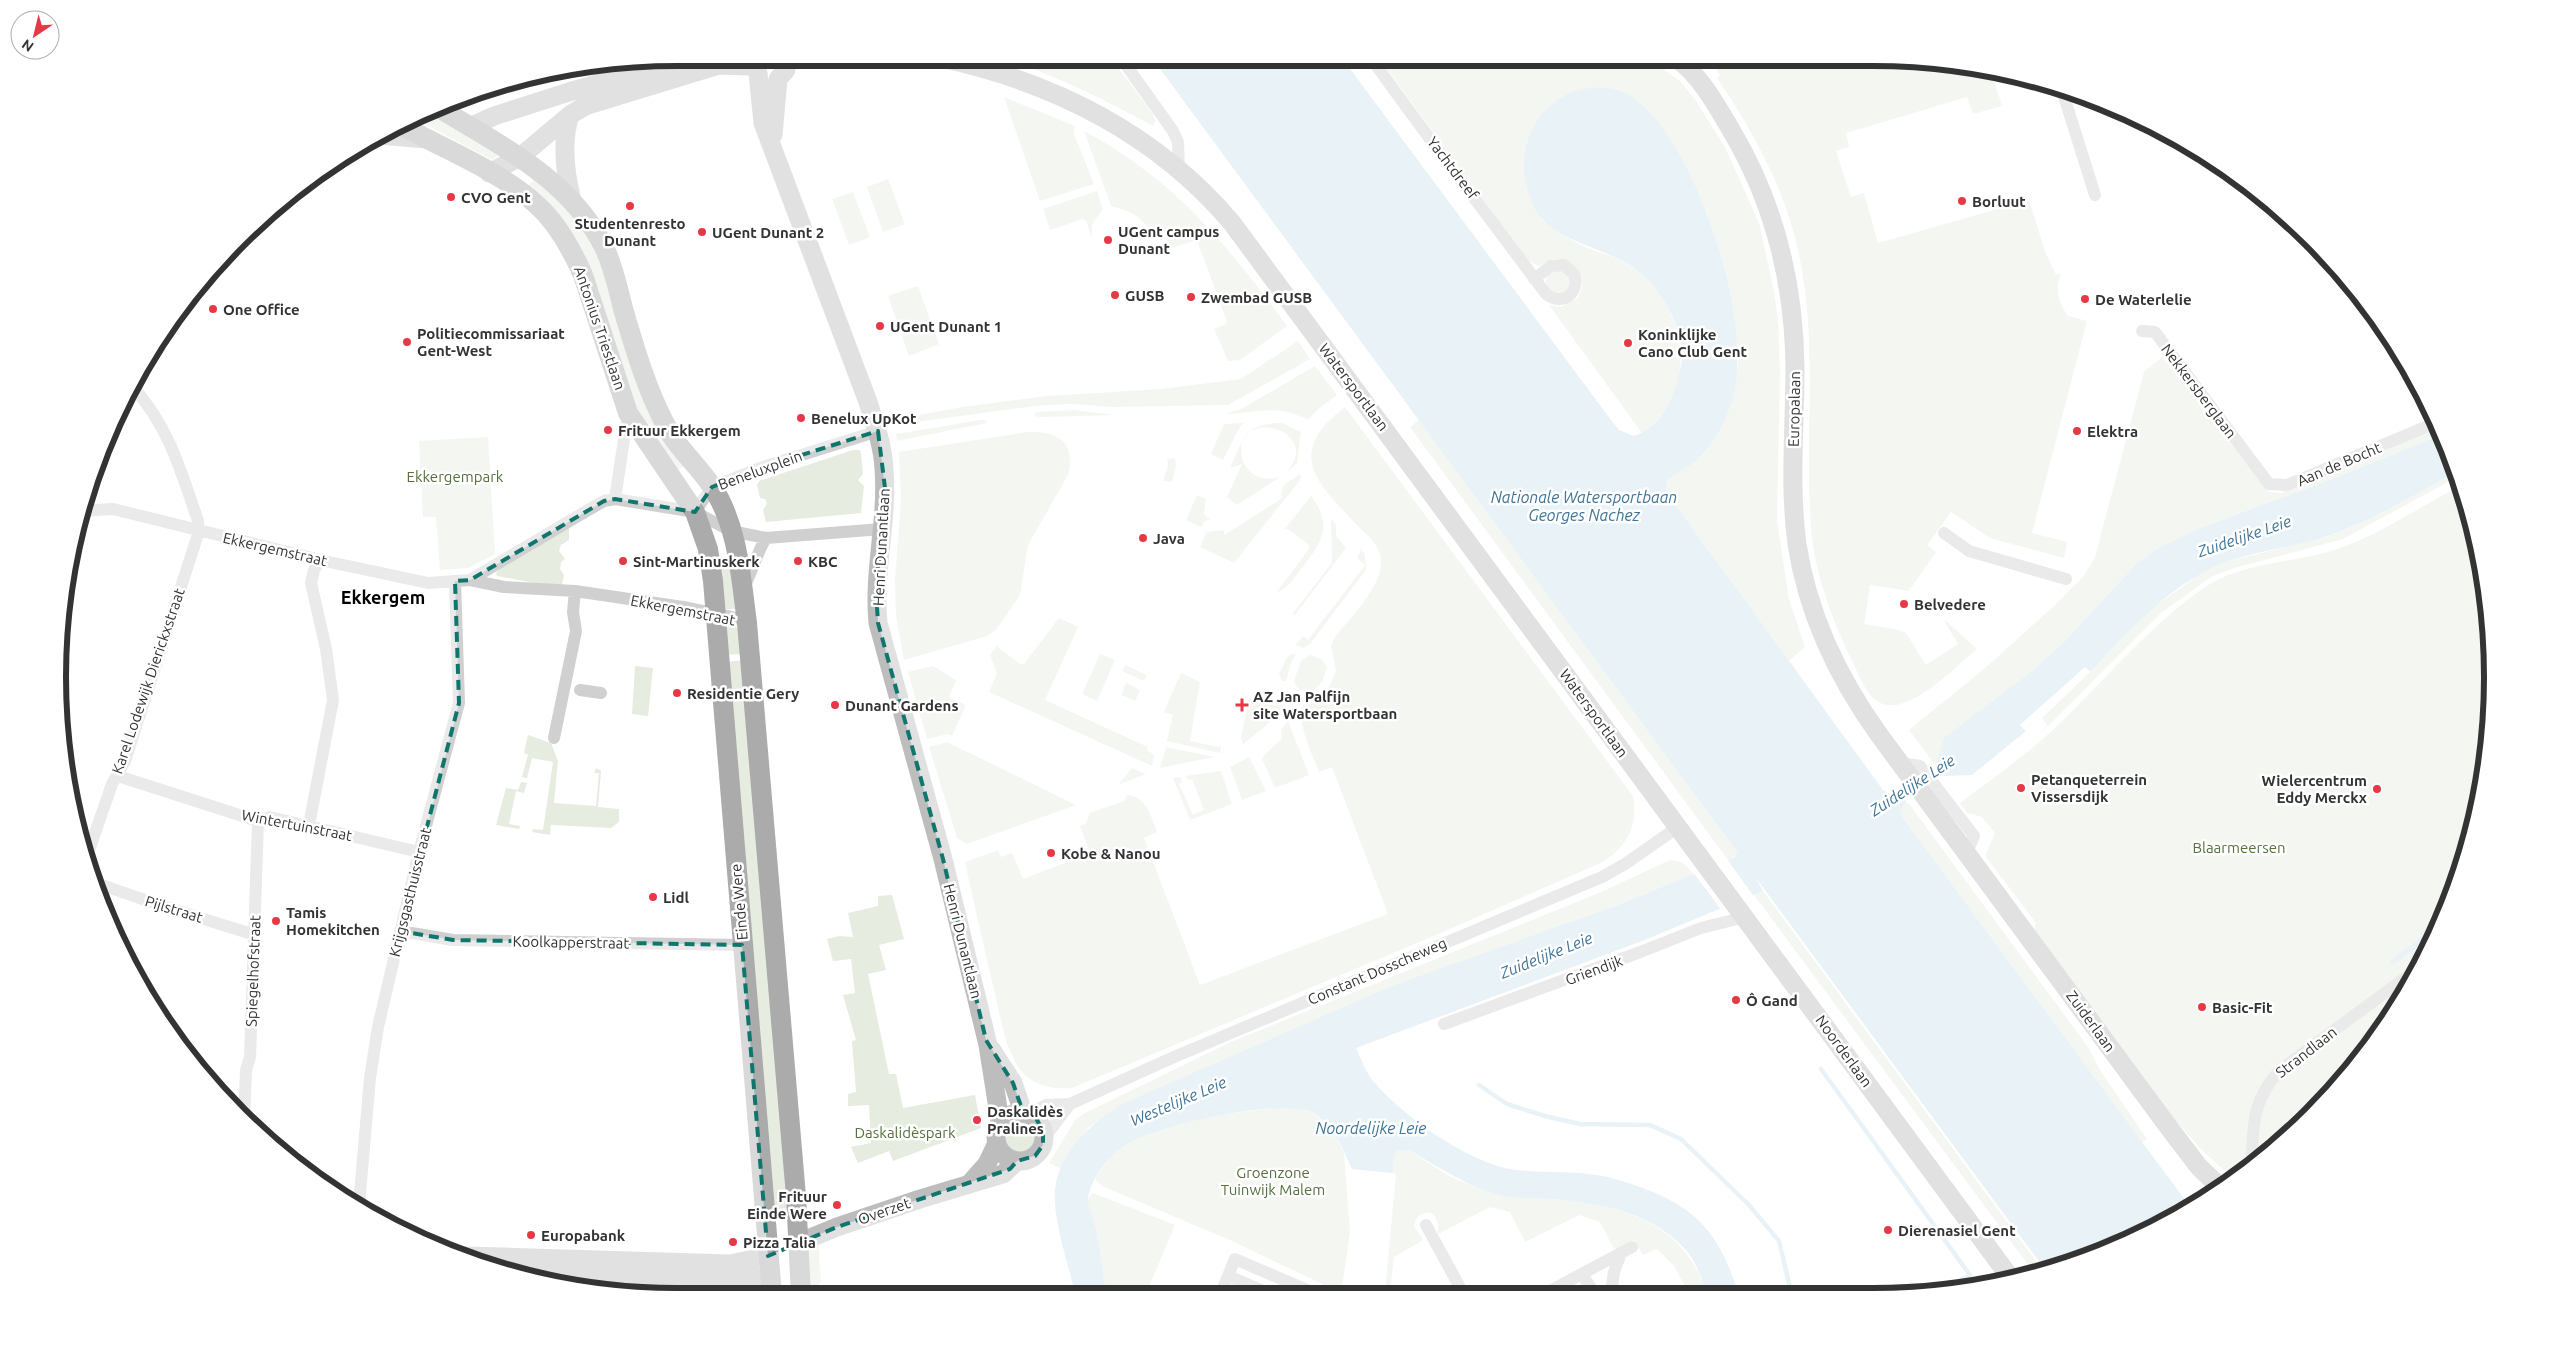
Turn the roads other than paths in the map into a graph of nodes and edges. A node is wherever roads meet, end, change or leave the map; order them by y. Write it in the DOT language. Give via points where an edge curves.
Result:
graph roads {
  1 [pos="716,66"];
  2 [pos="749,66"];
  3 [pos="786,66"];
  4 [pos="789,66"];
  5 [pos="985,66"];
  6 [pos="1127,66"];
  7 [pos="1377,66"];
  8 [pos="1684,66"];
  9 [pos="660,67"];
  10 [pos="572,91"];
  11 [pos="2064,98"];
  12 [pos="446,112"];
  13 [pos="574,113"];
  14 [pos="470,127"];
  15 [pos="407,129"];
  16 [pos="393,136"];
  17 [pos="426,140"];
  18 [pos="773,144"];
  19 [pos="520,157"];
  20 [pos="1179,169"];
  21 [pos="490,173"];
  22 [pos="2095,195"];
  23 [pos="572,201"];
  24 [pos="1534,278"];
  25 [pos="2142,330"];
  26 [pos="137,392"];
  27 [pos="628,413"];
  28 [pos="2429,425"];
  29 [pos="878,431"];
  30 [pos="2251,460"];
  31 [pos="712,487"];
  32 [pos="615,499"];
  33 [pos="90,510"];
  34 [pos="695,512"];
  35 [pos="882,529"];
  36 [pos="199,531"];
  37 [pos="731,531"];
  38 [pos="1944,533"];
  39 [pos="766,538"];
  40 [pos="320,560"];
  41 [pos="2066,579"];
  42 [pos="470,580"];
  43 [pos="456,581"];
  44 [pos="743,589"];
  45 [pos="575,591"];
  46 [pos="715,614"];
  47 [pos="747,623"];
  48 [pos="571,689"];
  49 [pos="601,693"];
  50 [pos="554,738"];
  51 [pos="1910,768"];
  52 [pos="118,776"];
  53 [pos="258,821"];
  54 [pos="309,825"];
  55 [pos="1678,827"];
  56 [pos="90,846"];
  57 [pos="419,852"];
  58 [pos="104,886"];
  59 [pos="1742,914"];
  60 [pos="400,931"];
  61 [pos="255,936"];
  62 [pos="742,945"];
  63 [pos="2404,979"];
  64 [pos="1444,1024"];
  65 [pos="988,1045"];
  66 [pos="1070,1104"];
  67 [pos="244,1108"];
  68 [pos="1026,1113"];
  69 [pos="1000,1122"];
  70 [pos="1044,1138"];
  71 [pos="996,1144"];
  72 [pos="2252,1156"];
  73 [pos="1017,1161"];
  74 [pos="971,1182"];
  75 [pos="2216,1182"];
  76 [pos="360,1198"];
  77 [pos="1426,1224"];
  78 [pos="798,1244"];
  79 [pos="768,1256"];
  80 [pos="513,1265"];
  81 [pos="2007,1273"];
  82 [pos="607,1275"];
  83 [pos="1582,1275"];
  84 [pos="1228,1276"];
  85 [pos="1281,1279"];
  86 [pos="771,1286"];
  87 [pos="800,1288"];
  88 [pos="1223,1288"];
  89 [pos="1256,1288"];
  90 [pos="1277,1288"];
  91 [pos="1302,1288"];
  92 [pos="1460,1288"];
  93 [pos="1556,1288"];
  94 [pos="1591,1288"];
  95 [pos="1612,1288"];
  1 -- 13 [label="street"];
  2 -- 3 [label="street" via="772,75"];
  2 -- 18 [label="street, Henri Dunantlaan" via="763,123"];
  4 -- 18 [label="street, Henri Dunantlaan" via="778,79"];
  5 -- 20 [label="street, Watersportlaan" via="1084,106 1115,123"];
  6 -- 20 [label="street" via="1173,130 1178,142"];
  7 -- 24 [label="street, Yachtdreef"];
  8 -- 51 [label="street, Europalaan" via="1703,86 1731,130 1773,221 1793,325 1793,490 1805,583 1824,642 1847,686"];
  9 -- 10 [label="street"];
  10 -- 13 [label="street"];
  10 -- 14 [label="street"];
  11 -- 22 [label="street"];
  12 -- 14 [label="main road, Antonius Triestlaan"];
  13 -- 19 [label="street"];
  13 -- 23 [label="street" via="565,136"];
  14 -- 19 [label="main road, Antonius Triestlaan"];
  15 -- 17 [label="main road, Antonius Triestlaan"];
  16 -- 17 [label="street"];
  17 -- 21 [label="main road, Antonius Triestlaan"];
  18 -- 29 [label="street, Henri Dunantlaan"];
  19 -- 21 [label="street"];
  19 -- 23 [label="main road, Antonius Triestlaan" via="544,173"];
  20 -- 55 [label="street, Watersportlaan" via="1210,197 1232,223"];
  21 -- 27 [label="main road, Antonius Triestlaan" via="537,205 574,255"];
  23 -- 31 [label="main road, Antonius Triestlaan" via="604,247 650,392 665,424"];
  25 -- 30 [label="street, Nekkersberglaan" via="2155,332"];
  26 -- 36 [label="street" via="150,407 175,451"];
  27 -- 32 [label="street"];
  27 -- 34 [label="main road, Antonius Triestlaan"];
  28 -- 30 [label="street, Aan de Bocht" via="2287,486 2269,484"];
  29 -- 31 [label="street, Beneluxplein" via="760,468"];
  29 -- 35 [label="street, Henri Dunantlaan" via="884,468"];
  31 -- 34 [label="street, Beneluxplein"];
  31 -- 37 [label="main road, Antonius Triestlaan"];
  32 -- 34 [label="street"];
  32 -- 42 [label="street, Ekkergemstraat" via="604,501"];
  33 -- 36 [label="street, Ekkergemstraat" via="113,509"];
  34 -- 37 [label="street"];
  34 -- 46 [label="main road, Einde Were" via="708,549"];
  35 -- 39 [label="street"];
  35 -- 65 [label="street, Henri Dunantlaan" via="876,590 878,623 943,859"];
  36 -- 40 [label="street, Ekkergemstraat"];
  36 -- 52 [label="street, Karel Lodewijk Dierickxstraat"];
  37 -- 39 [label="street"];
  37 -- 44 [label="main road"];
  38 -- 41 [label="street" via="1970,551"];
  39 -- 44 [label="street"];
  40 -- 43 [label="street, Ekkergemstraat" via="428,583"];
  40 -- 54 [label="street" via="311,583 326,649 333,700"];
  42 -- 43 [label="street, Ekkergemstraat"];
  42 -- 45 [label="street, Ekkergemstraat" via="504,587"];
  43 -- 57 [label="street, Krijgsgasthuisstraat" via="459,704"];
  44 -- 47 [label="main road"];
  45 -- 46 [label="street, Ekkergemstraat"];
  45 -- 48 [label="street" via="573,612 576,631"];
  46 -- 47 [label="street, Ekkergemstraat"];
  46 -- 62 [label="main road, Einde Were"];
  47 -- 78 [label="main road"];
  48 -- 49 [label="street"];
  48 -- 50 [label="street"];
  51 -- 75 [label="street, Zuiderlaan" via="1932,794 1967,852 2170,1129 2199,1167"];
  52 -- 53 [label="street, Wintertuinstraat"];
  52 -- 56 [label="street, Karel Lodewijk Dierickxstraat" via="112,784"];
  53 -- 54 [label="street, Wintertuinstraat" via="270,817"];
  53 -- 61 [label="street, Spiegelhofstraat"];
  54 -- 57 [label="street, Wintertuinstraat"];
  55 -- 59 [label="street, Noorderlaan"];
  55 -- 66 [label="street, Constant Dosscheweg" via="1602,877"];
  57 -- 60 [label="street, Krijgsgasthuisstraat"];
  58 -- 61 [label="street, Pijlstraat"];
  59 -- 64 [label="street, Griendijk"];
  59 -- 81 [label="street, Noorderlaan"];
  60 -- 62 [label="street, Koolkapperstraat" via="453,940"];
  60 -- 76 [label="street, Krijgsgasthuisstraat" via="370,1078"];
  61 -- 67 [label="street, Spiegelhofstraat"];
  62 -- 79 [label="main road, Einde Were"];
  63 -- 72 [label="street, Strandlaan" via="2280,1070 2266,1085 2255,1113"];
  65 -- 68 [label="street, Henri Dunantlaan" via="1013,1082"];
  65 -- 69 [label="street, Henri Dunantlaan"];
  66 -- 68 [label="street, Constant Dosscheweg" via="1046,1104"];
  66 -- 70 [label="street, Constant Dosscheweg"];
  68 -- 69 [label="street" via="1006,1116"];
  68 -- 70 [label="street" via="1041,1124"];
  69 -- 71 [label="street"];
  70 -- 73 [label="street, Overzet" via="1035,1156"];
  71 -- 73 [label="street" via="1006,1157"];
  71 -- 74 [label="street" via="987,1164"];
  73 -- 74 [label="street, Overzet" via="1004,1174"];
  74 -- 78 [label="street, Overzet" via="837,1227"];
  77 -- 92 [label="street"];
  78 -- 79 [label="main road"];
  78 -- 86 [label="main road"];
  78 -- 87 [label="main road"];
  79 -- 82 [label="street" via="730,1264"];
  79 -- 86 [label="main road, Einde Were"];
  80 -- 82 [label="street"];
  82 -- 86 [label="street"];
  83 -- 93 [label="street"];
  83 -- 94 [label="street"];
  83 -- 95 [label="street" via="1627,1250 1614,1272"];
  84 -- 85 [label="street" via="1235,1259"];
  84 -- 88 [label="street"];
  84 -- 89 [label="street"];
  85 -- 90 [label="street"];
  85 -- 91 [label="street"];
}
